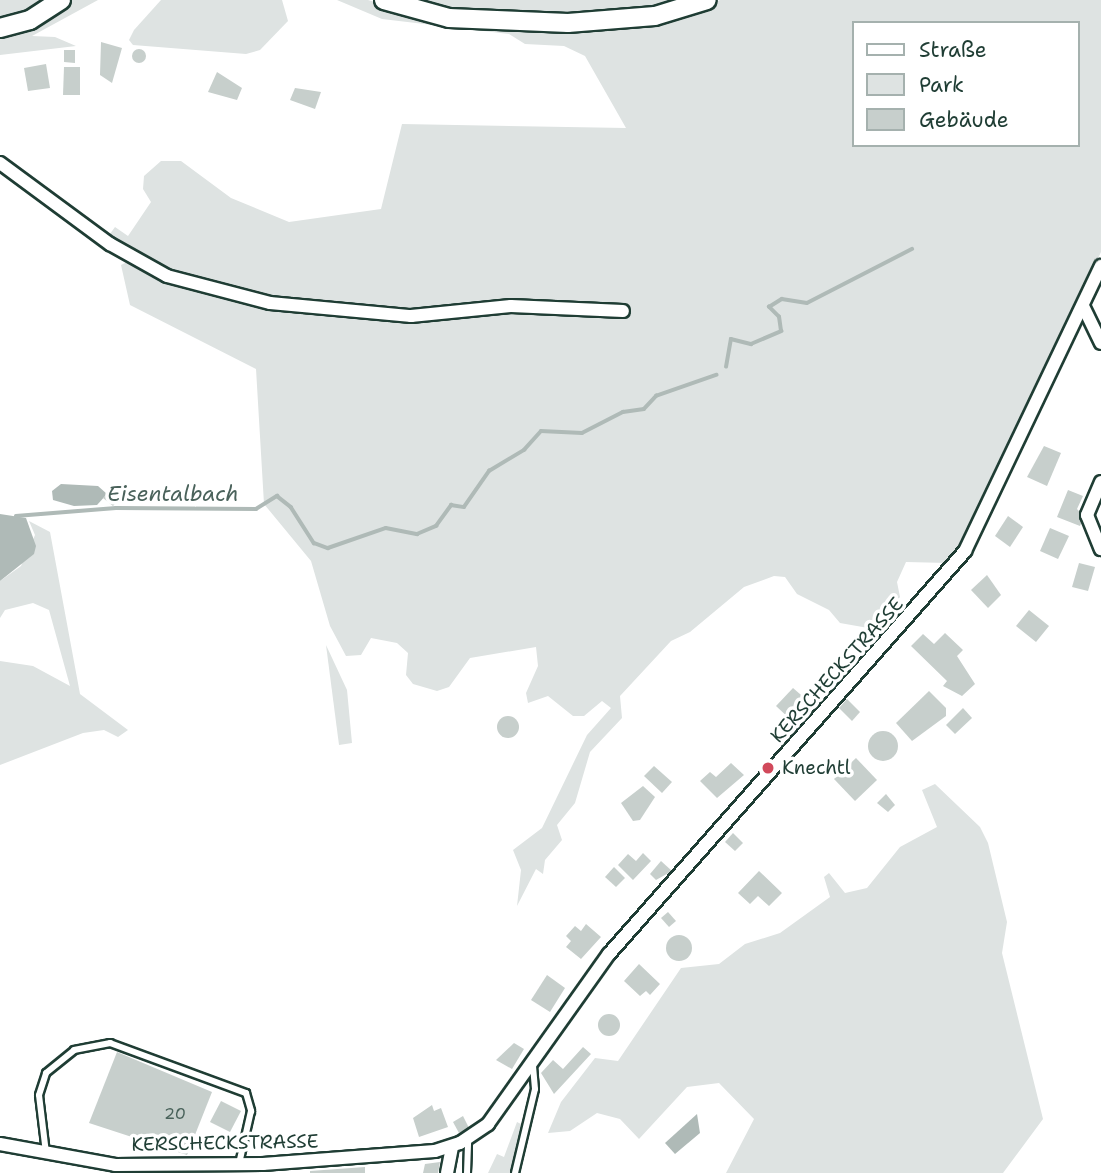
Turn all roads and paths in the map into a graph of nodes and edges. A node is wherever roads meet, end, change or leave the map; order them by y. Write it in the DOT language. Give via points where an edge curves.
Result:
graph roads {
  1 [pos="61,0"];
  2 [pos="384,0"];
  3 [pos="707,0"];
  4 [pos="0,28"];
  5 [pos="0,163"];
  6 [pos="1101,266"];
  7 [pos="1083,306"];
  8 [pos="624,311"];
  9 [pos="1101,343"];
  10 [pos="1101,482"];
  11 [pos="1101,549"];
  12 [pos="533,1064"];
  13 [pos="468,1139"];
  14 [pos="0,1144"];
  15 [pos="452,1147"];
  16 [pos="46,1153"];
  17 [pos="239,1164"];
  18 [pos="112,1169"];
  19 [pos="447,1173"];
  20 [pos="467,1173"];
  21 [pos="515,1173"];
  1 -- 4 [label="street" via="30,20"];
  2 -- 3 [label="street" via="449,18 556,23 655,16"];
  5 -- 8 [label="street" via="110,244 167,276 270,303 411,316 511,306"];
  6 -- 7 [label="street, KERSCHECKSTRASSE"];
  7 -- 9 [label="street"];
  7 -- 12 [label="street, KERSCHECKSTRASSE" via="965,551 609,954"];
  10 -- 11 [label="street" via="1087,515"];
  12 -- 13 [label="street, KERSCHECKSTRASSE" via="496,1117"];
  12 -- 21 [label="lane" via="535,1089"];
  13 -- 15 [label="street, KERSCHECKSTRASSE"];
  13 -- 20 [label="lane"];
  14 -- 16 [label="street, KERSCHECKSTRASSE"];
  15 -- 17 [label="street, KERSCHECKSTRASSE" via="389,1157"];
  15 -- 19 [label="street"];
  16 -- 17 [label="lane" via="39,1095 46,1073 74,1050 110,1043 246,1093 251,1111"];
  16 -- 18 [label="street, KERSCHECKSTRASSE"];
  17 -- 18 [label="street, KERSCHECKSTRASSE"];
}
